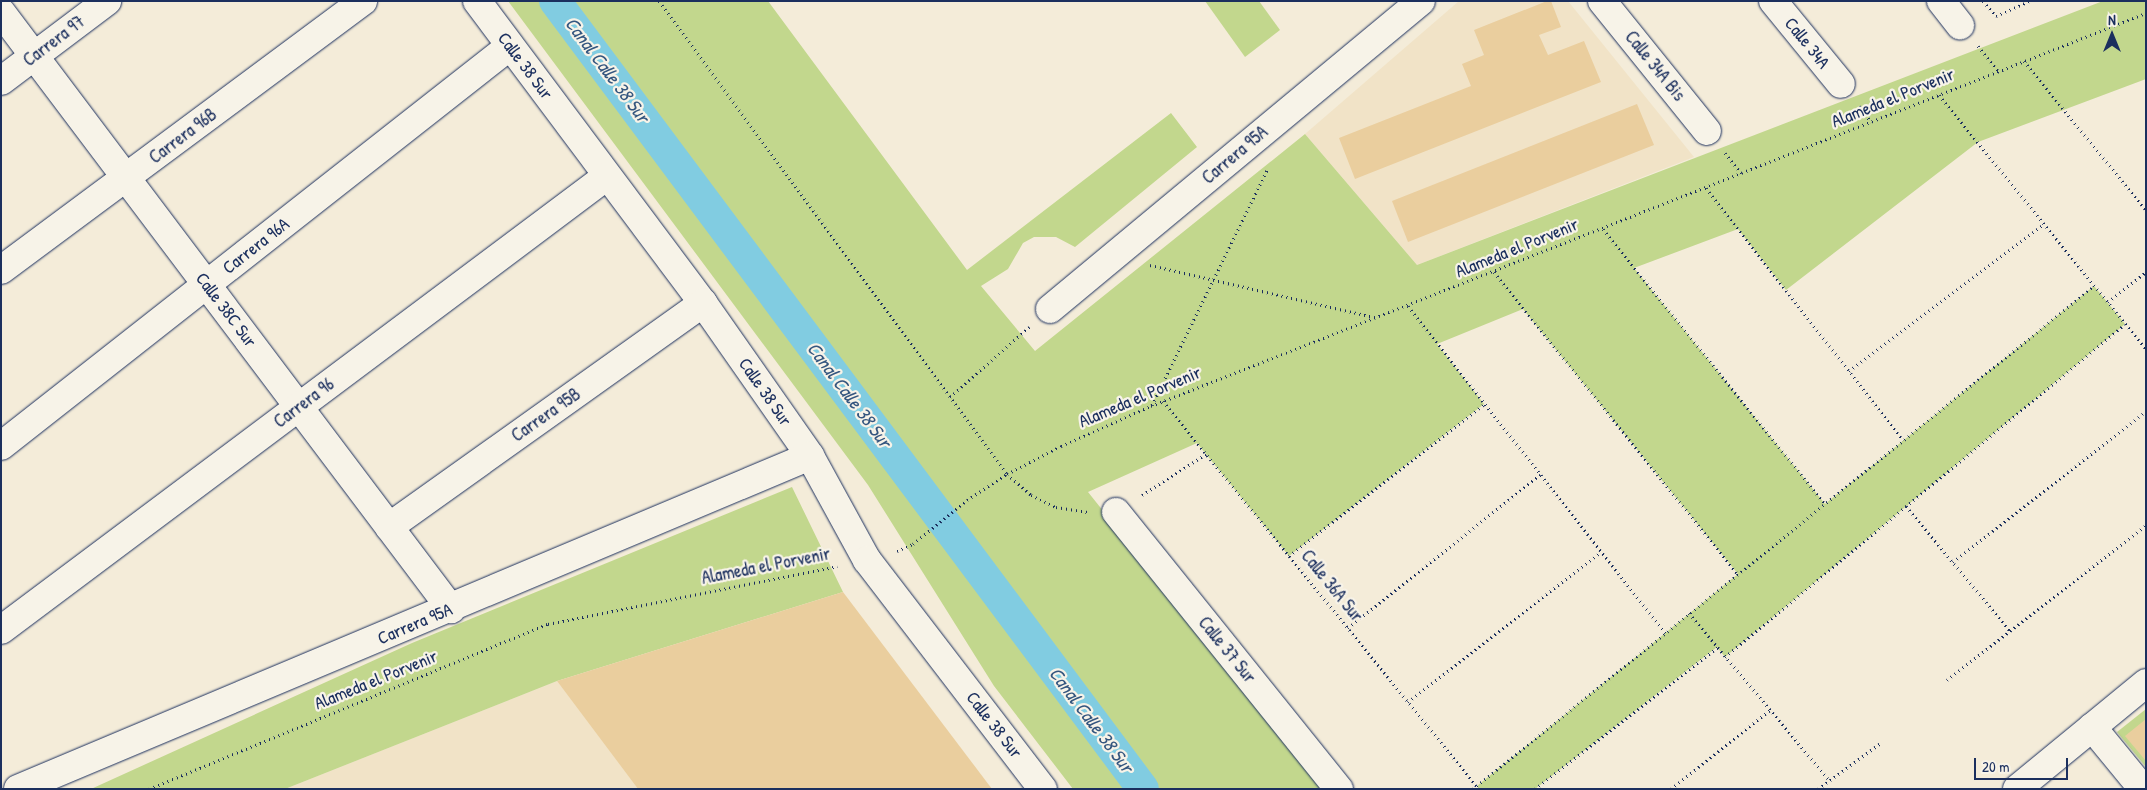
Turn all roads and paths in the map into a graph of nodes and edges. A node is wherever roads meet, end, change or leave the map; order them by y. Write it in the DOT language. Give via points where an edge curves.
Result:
graph roads {
  1 [pos="107,1"];
  2 [pos="363,1"];
  3 [pos="476,1"];
  4 [pos="659,1"];
  5 [pos="1421,1"];
  6 [pos="1602,1"];
  7 [pos="1773,1"];
  8 [pos="1941,1"];
  9 [pos="1983,1"];
  10 [pos="2030,1"];
  11 [pos="1,12"];
  12 [pos="2146,13"];
  13 [pos="1960,25"];
  14 [pos="510,46"];
  15 [pos="34,56"];
  16 [pos="2024,61"];
  17 [pos="1,81"];
  18 [pos="1841,84"];
  19 [pos="1939,95"];
  20 [pos="1707,131"];
  21 [pos="1270,163"];
  22 [pos="607,176"];
  23 [pos="127,178"];
  24 [pos="1706,188"];
  25 [pos="2146,210"];
  26 [pos="2044,224"];
  27 [pos="1602,228"];
  28 [pos="1112,256"];
  29 [pos="1,270"];
  30 [pos="1494,272"];
  31 [pos="2146,272"];
  32 [pos="1214,279"];
  33 [pos="206,285"];
  34 [pos="2094,286"];
  35 [pos="2108,302"];
  36 [pos="703,303"];
  37 [pos="1408,306"];
  38 [pos="1050,308"];
  39 [pos="1378,318"];
  40 [pos="2125,324"];
  41 [pos="2146,349"];
  42 [pos="1849,370"];
  43 [pos="950,397"];
  44 [pos="1163,401"];
  45 [pos="1484,404"];
  46 [pos="1151,406"];
  47 [pos="299,407"];
  48 [pos="2146,411"];
  49 [pos="1903,440"];
  50 [pos="1,446"];
  51 [pos="1206,454"];
  52 [pos="810,456"];
  53 [pos="1007,474"];
  54 [pos="1540,475"];
  55 [pos="1825,504"];
  56 [pos="1906,506"];
  57 [pos="1116,512"];
  58 [pos="2146,525"];
  59 [pos="389,527"];
  60 [pos="1601,552"];
  61 [pos="1289,556"];
  62 [pos="868,560"];
  63 [pos="1953,562"];
  64 [pos="1738,574"];
  65 [pos="451,609"];
  66 [pos="1689,613"];
  67 [pos="1348,628"];
  68 [pos="1,630"];
  69 [pos="2010,631"];
  70 [pos="1665,633"];
  71 [pos="1718,647"];
  72 [pos="1725,656"];
  73 [pos="1947,680"];
  74 [pos="2146,683"];
  75 [pos="1408,702"];
  76 [pos="1770,710"];
  77 [pos="2092,727"];
  78 [pos="1882,742"];
  79 [pos="1830,780"];
  80 [pos="1478,787"];
  81 [pos="18,789"];
  82 [pos="149,789"];
  83 [pos="1043,789"];
  84 [pos="1339,789"];
  85 [pos="1473,789"];
  86 [pos="1535,789"];
  87 [pos="1671,789"];
  88 [pos="1818,789"];
  89 [pos="2017,789"];
  90 [pos="2143,789"];
  1 -- 15 [label="street, Carrera 97"];
  2 -- 23 [label="street, Carrera 96B"];
  3 -- 14 [label="street, Calle 38 Sur"];
  4 -- 43 [label="path"];
  5 -- 28 [label="street, Carrera 95A"];
  6 -- 20 [label="street, Calle 34A Bis"];
  7 -- 18 [label="street, Calle 34A"];
  8 -- 13 [label="street"];
  9 -- 10 [label="path" via="1996,16"];
  11 -- 15 [label="street, Calle 38C Sur"];
  12 -- 16 [label="path, Alameda el Porvenir"];
  14 -- 22 [label="street, Calle 38 Sur"];
  14 -- 33 [label="street, Carrera 96A"];
  15 -- 17 [label="street, Carrera 97"];
  15 -- 23 [label="street, Calle 38C Sur"];
  16 -- 19 [label="path, Alameda el Porvenir"];
  16 -- 25 [label="path"];
  19 -- 24 [label="path, Alameda el Porvenir"];
  19 -- 26 [label="path"];
  21 -- 32 [label="path"];
  22 -- 36 [label="street, Calle 38 Sur"];
  22 -- 47 [label="street, Carrera 96"];
  23 -- 29 [label="street, Carrera 96B"];
  23 -- 33 [label="street, Calle 38C Sur"];
  24 -- 27 [label="path, Alameda el Porvenir"];
  24 -- 42 [label="path"];
  26 -- 34 [label="path"];
  26 -- 42 [label="path"];
  27 -- 30 [label="path, Alameda el Porvenir"];
  27 -- 55 [label="path"];
  28 -- 32 [label="path"];
  28 -- 38 [label="street, Carrera 95A"];
  30 -- 37 [label="path, Alameda el Porvenir"];
  30 -- 64 [label="path"];
  31 -- 35 [label="path"];
  32 -- 39 [label="path"];
  32 -- 46 [label="path"];
  33 -- 47 [label="street, Calle 38C Sur"];
  33 -- 50 [label="street, Carrera 96A"];
  34 -- 35 [label="path"];
  34 -- 49 [label="path"];
  35 -- 40 [label="path"];
  36 -- 52 [label="street, Calle 38 Sur"];
  36 -- 59 [label="street, Carrera 95B"];
  37 -- 39 [label="path, Alameda el Porvenir"];
  37 -- 45 [label="path"];
  38 -- 43 [label="path"];
  39 -- 44 [label="path, Alameda el Porvenir"];
  40 -- 41 [label="path"];
  40 -- 56 [label="path"];
  42 -- 49 [label="path"];
  43 -- 53 [label="path"];
  44 -- 46 [label="path, Alameda el Porvenir"];
  44 -- 51 [label="path, Calle 36A Sur"];
  45 -- 54 [label="path"];
  45 -- 61 [label="path"];
  46 -- 53 [label="path, Alameda el Porvenir"];
  47 -- 59 [label="street, Calle 38C Sur"];
  47 -- 68 [label="street, Carrera 96"];
  48 -- 63 [label="path"];
  49 -- 55 [label="path"];
  51 -- 57 [label="path"];
  51 -- 61 [label="path, Calle 36A Sur"];
  52 -- 62 [label="street, Calle 38 Sur"];
  52 -- 65 [label="street, Carrera 95A"];
  53 -- 57 [label="path" via="1031,496 1056,507 1098,514"];
  53 -- 62 [label="path, Alameda el Porvenir" via="913,544"];
  54 -- 60 [label="path"];
  54 -- 67 [label="path"];
  55 -- 64 [label="path"];
  56 -- 63 [label="path"];
  56 -- 72 [label="path"];
  57 -- 84 [label="street, Calle 37 Sur"];
  58 -- 69 [label="path"];
  59 -- 65 [label="street, Calle 38C Sur"];
  60 -- 70 [label="path"];
  60 -- 75 [label="path"];
  61 -- 67 [label="path, Calle 36A Sur"];
  62 -- 82 [label="path, Alameda el Porvenir" via="548,624"];
  62 -- 83 [label="street, Calle 38 Sur"];
  63 -- 69 [label="path"];
  64 -- 66 [label="path"];
  65 -- 81 [label="street, Carrera 95A"];
  66 -- 70 [label="path"];
  66 -- 71 [label="path"];
  67 -- 75 [label="path, Calle 36A Sur"];
  69 -- 73 [label="path"];
  70 -- 80 [label="path"];
  71 -- 72 [label="path"];
  71 -- 86 [label="path"];
  72 -- 76 [label="path"];
  74 -- 77 [label="street"];
  75 -- 80 [label="path, Calle 36A Sur"];
  76 -- 79 [label="path"];
  76 -- 87 [label="path"];
  77 -- 89 [label="street"];
  77 -- 90 [label="street"];
  78 -- 79 [label="path"];
  79 -- 88 [label="path"];
  80 -- 85 [label="path"];
}
